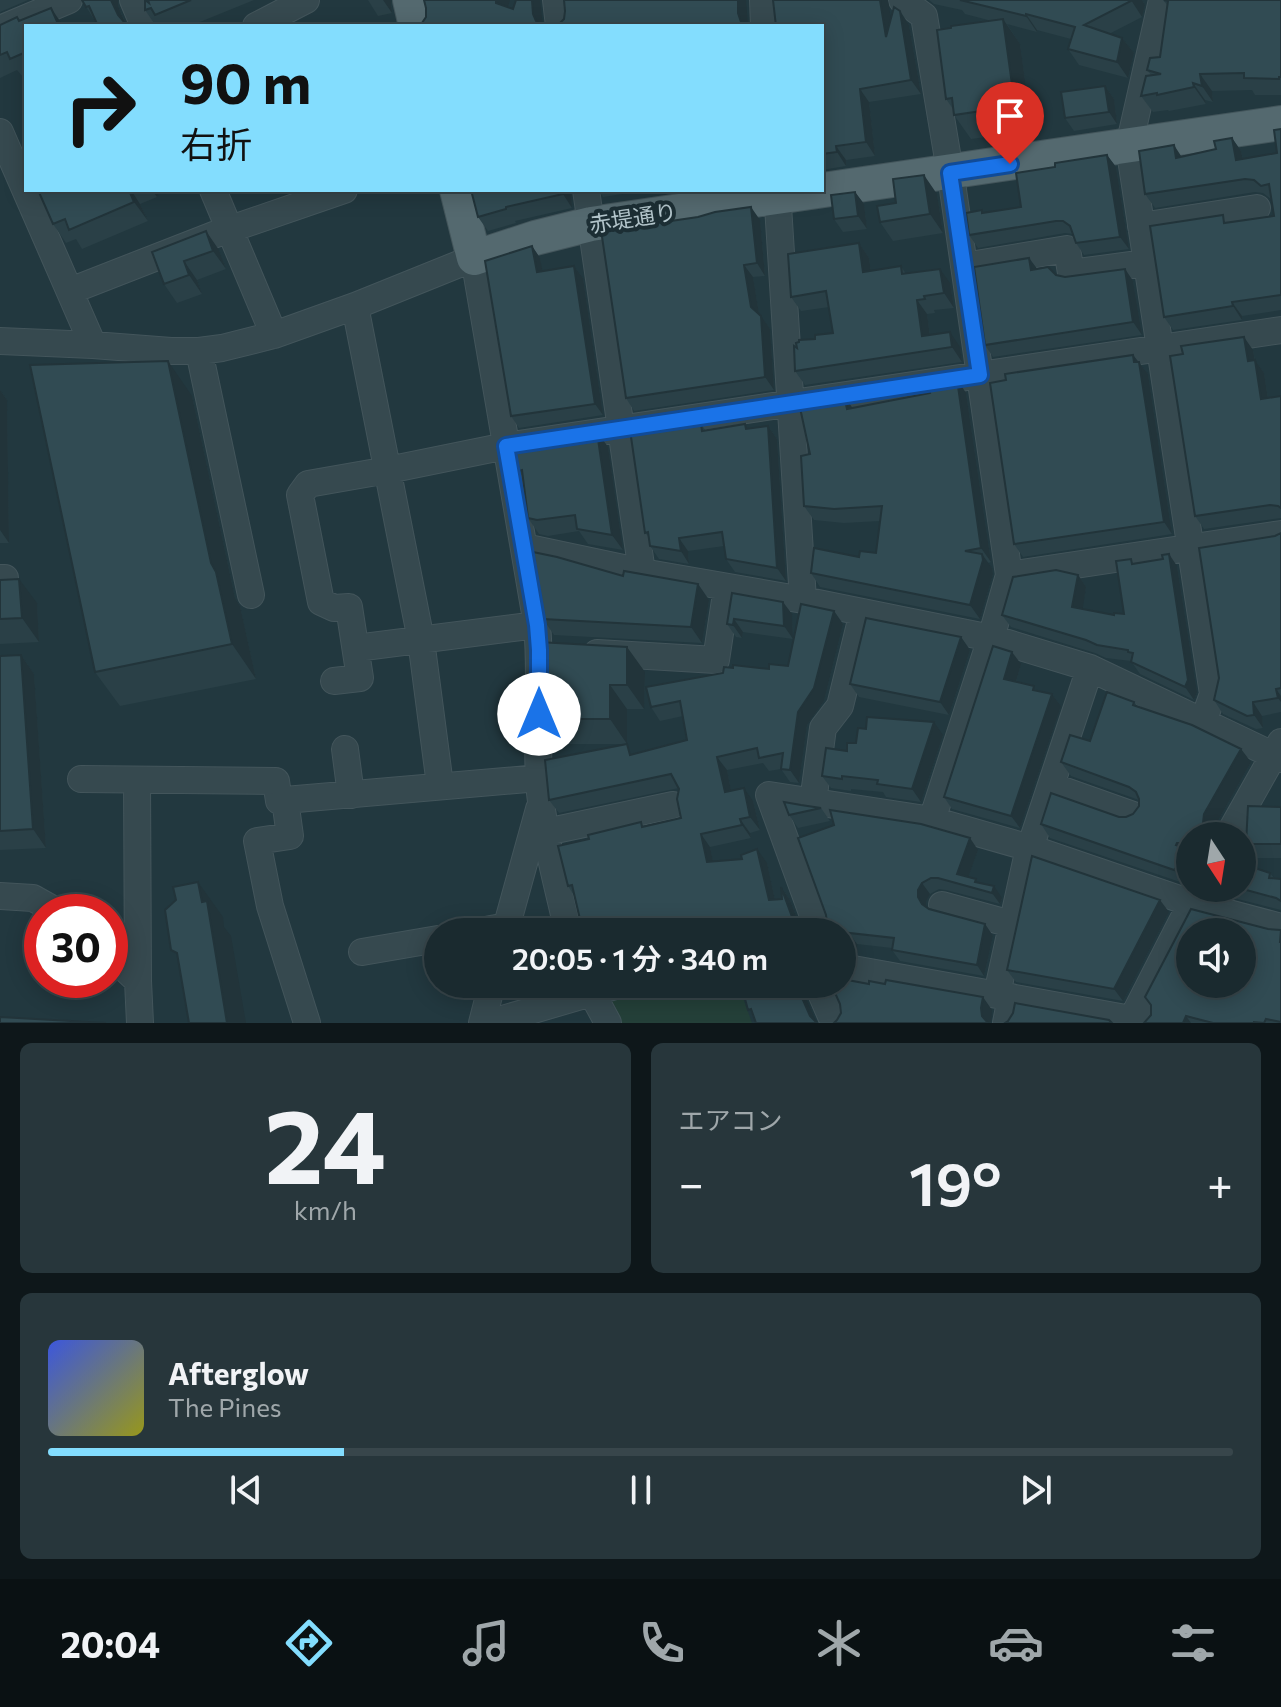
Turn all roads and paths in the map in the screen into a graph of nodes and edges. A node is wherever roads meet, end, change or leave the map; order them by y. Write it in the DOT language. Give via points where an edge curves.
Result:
graph roads {
  1 [pos="69,0"];
  2 [pos="133,0"];
  3 [pos="410,0"];
  4 [pos="556,0"];
  5 [pos="763,0"];
  6 [pos="902,0"];
  7 [pos="1162,0"];
  8 [pos="301,1"];
  9 [pos="143,24"];
  10 [pos="260,24"];
  11 [pos="416,24"];
  12 [pos="559,24"];
  13 [pos="764,24"];
  14 [pos="0,29"];
  15 [pos="1281,123"];
  16 [pos="0,132"];
  17 [pos="1129,146"];
  18 [pos="950,173"];
  19 [pos="24,187"];
  20 [pos="824,188"];
  21 [pos="26,192"];
  22 [pos="214,192"];
  23 [pos="338,192"];
  24 [pos="458,192"];
  25 [pos="586,192"];
  26 [pos="777,193"];
  27 [pos="1257,208"];
  28 [pos="591,224"];
  29 [pos="1141,226"];
  30 [pos="230,229"];
  31 [pos="474,258"];
  32 [pos="1146,263"];
  33 [pos="964,266"];
  34 [pos="70,291"];
  35 [pos="355,306"];
  36 [pos="1281,330"];
  37 [pos="274,335"];
  38 [pos="0,341"];
  39 [pos="93,345"];
  40 [pos="1159,348"];
  41 [pos="199,351"];
  42 [pos="980,375"];
  43 [pos="790,404"];
  44 [pos="620,429"];
  45 [pos="506,446"];
  46 [pos="388,470"];
  47 [pos="1281,534"];
  48 [pos="524,547"];
  49 [pos="1191,547"];
  50 [pos="642,572"];
  51 [pos="1009,575"];
  52 [pos="727,587"];
  53 [pos="251,595"];
  54 [pos="803,600"];
  55 [pos="863,612"];
  56 [pos="538,638"];
  57 [pos="991,638"];
  58 [pos="421,640"];
  59 [pos="356,648"];
  60 [pos="1090,668"];
  61 [pos="334,681"];
  62 [pos="1203,722"];
  63 [pos="345,749"];
  64 [pos="1279,752"];
  65 [pos="81,779"];
  66 [pos="137,780"];
  67 [pos="440,785"];
  68 [pos="1051,786"];
  69 [pos="540,790"];
  70 [pos="351,795"];
  71 [pos="285,800"];
  72 [pos="813,802"];
  73 [pos="673,805"];
  74 [pos="1133,815"];
  75 [pos="932,820"];
  76 [pos="1236,822"];
  77 [pos="546,832"];
  78 [pos="1030,848"];
  79 [pos="1176,890"];
  80 [pos="0,896"];
  81 [pos="24,897"];
  82 [pos="1192,902"];
  83 [pos="1212,902"];
  84 [pos="942,905"];
  85 [pos="509,918"];
  86 [pos="565,918"];
  87 [pos="814,918"];
  88 [pos="1011,924"];
  89 [pos="1281,927"];
  90 [pos="424,941"];
  91 [pos="362,952"];
  92 [pos="856,970"];
  93 [pos="128,972"];
  94 [pos="138,981"];
  95 [pos="488,998"];
  96 [pos="560,998"];
  97 [pos="594,998"];
  98 [pos="823,998"];
  99 [pos="1004,1005"];
  100 [pos="1135,1022"];
  101 [pos="140,1023"];
  102 [pos="307,1023"];
  103 [pos="482,1023"];
  104 [pos="489,1023"];
  105 [pos="608,1023"];
  106 [pos="834,1023"];
  1 -- 14 [label="street"];
  2 -- 9 [label="street"];
  3 -- 11 [label="main road"];
  4 -- 12 [label="street"];
  5 -- 13 [label="street"];
  6 -- 18 [label="street" via="924,16"];
  7 -- 17 [label="street"];
  8 -- 10 [label="street"];
  15 -- 17 [label="main road, 赤堤通り"];
  16 -- 19 [label="street"];
  17 -- 18 [label="main road, 赤堤通り"];
  17 -- 29 [label="street"];
  18 -- 20 [label="main road, 赤堤通り"];
  18 -- 33 [label="street"];
  21 -- 34 [label="street"];
  22 -- 30 [label="street"];
  23 -- 30 [label="street"];
  24 -- 31 [label="main road"];
  25 -- 28 [label="street"];
  26 -- 28 [label="main road, 赤堤通り"];
  26 -- 43 [label="street"];
  27 -- 29 [label="street"];
  28 -- 31 [label="main road, 赤堤通り"];
  28 -- 44 [label="street"];
  29 -- 32 [label="street"];
  30 -- 34 [label="street"];
  30 -- 37 [label="street"];
  31 -- 35 [label="street, 赤堤通り"];
  31 -- 45 [label="street"];
  32 -- 33 [label="street" via="1071,273 1067,249"];
  32 -- 40 [label="street"];
  33 -- 42 [label="street"];
  34 -- 39 [label="street"];
  35 -- 37 [label="street, 赤堤通り"];
  35 -- 46 [label="street"];
  36 -- 40 [label="street"];
  37 -- 41 [label="street, 赤堤通り"];
  38 -- 39 [label="street, 赤堤通り"];
  39 -- 41 [label="street, 赤堤通り"];
  40 -- 42 [label="street"];
  40 -- 49 [label="street"];
  41 -- 53 [label="street"];
  42 -- 43 [label="street"];
  42 -- 51 [label="street"];
  43 -- 44 [label="street"];
  43 -- 54 [label="street"];
  44 -- 45 [label="street"];
  44 -- 50 [label="street"];
  45 -- 46 [label="street"];
  45 -- 48 [label="street"];
  46 -- 58 [label="street"];
  46 -- 59 [label="street" via="308,484 300,495 321,602 349,607"];
  47 -- 49 [label="street"];
  48 -- 50 [label="street"];
  48 -- 56 [label="street"];
  49 -- 51 [label="street"];
  49 -- 62 [label="street" via="1213,694"];
  50 -- 52 [label="street"];
  51 -- 57 [label="street"];
  52 -- 54 [label="street"];
  52 -- 56 [label="street" via="716,660"];
  54 -- 55 [label="street"];
  55 -- 57 [label="street"];
  55 -- 72 [label="street" via="840,706 823,728"];
  56 -- 58 [label="street"];
  56 -- 69 [label="street"];
  57 -- 60 [label="street"];
  57 -- 75 [label="street"];
  58 -- 59 [label="street"];
  58 -- 67 [label="street"];
  59 -- 61 [label="street" via="360,678"];
  60 -- 62 [label="street"];
  60 -- 68 [label="street"];
  62 -- 64 [label="street"];
  63 -- 70 [label="street"];
  64 -- 76 [label="street"];
  65 -- 66 [label="street"];
  66 -- 71 [label="street" via="276,781 279,801"];
  66 -- 94 [label="street"];
  67 -- 69 [label="street"];
  67 -- 70 [label="street"];
  68 -- 74 [label="street"];
  68 -- 78 [label="street"];
  69 -- 77 [label="street"];
  69 -- 85 [label="street"];
  70 -- 71 [label="street"];
  71 -- 102 [label="street" via="290,836 257,841 270,906"];
  72 -- 75 [label="street"];
  72 -- 87 [label="street" via="769,795"];
  73 -- 77 [label="street"];
  75 -- 78 [label="street"];
  77 -- 86 [label="street"];
  78 -- 79 [label="street"];
  78 -- 88 [label="street"];
  80 -- 81 [label="street"];
  82 -- 100 [label="street"];
  83 -- 89 [label="street"];
  84 -- 88 [label="street"];
  88 -- 99 [label="street"];
  90 -- 91 [label="street"];
  92 -- 99 [label="street"];
  93 -- 94 [label="street"];
  94 -- 101 [label="street"];
  95 -- 103 [label="street"];
  96 -- 104 [label="street"];
  97 -- 105 [label="street"];
  98 -- 106 [label="street"];
  99 -- 100 [label="street"];
}
